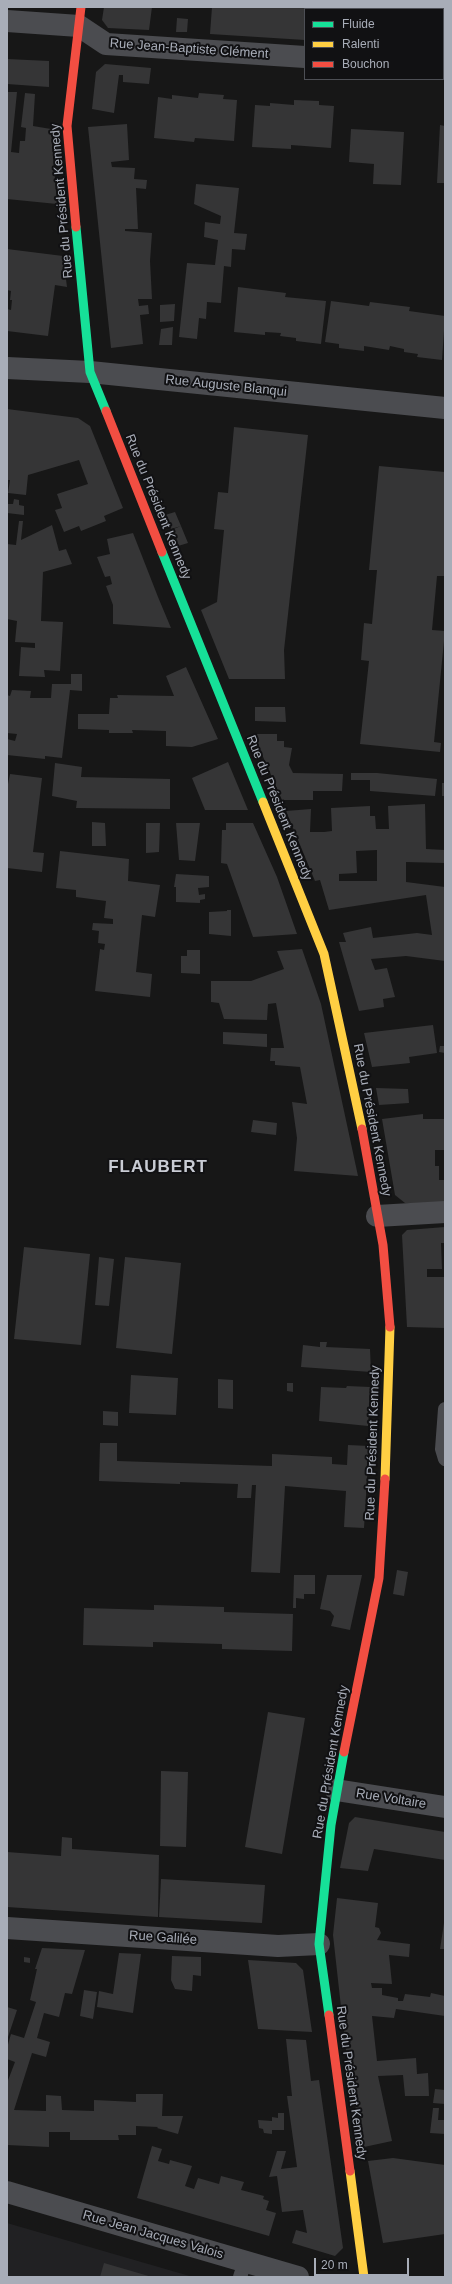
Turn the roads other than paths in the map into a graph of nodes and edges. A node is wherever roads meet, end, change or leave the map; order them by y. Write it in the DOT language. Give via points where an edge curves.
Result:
graph roads {
  1 [pos="80,17"];
  2 [pos="7,21"];
  3 [pos="304,57"];
  4 [pos="7,368"];
  5 [pos="90,372"];
  6 [pos="445,408"];
  7 [pos="445,1212"];
  8 [pos="377,1216"];
  9 [pos="445,1409"];
  10 [pos="445,1459"];
  11 [pos="336,1790"];
  12 [pos="445,1807"];
  13 [pos="7,1928"];
  14 [pos="319,1944"];
  15 [pos="7,2192"];
  16 [pos="242,2269"];
  17 [pos="298,2277"];
  18 [pos="364,2277"];
  1 -- 2 [label="street, Rue Jean-Baptiste Clément"];
  1 -- 3 [label="street, Rue Jean-Baptiste Clément" via="106,44"];
  1 -- 5 [label="street, Rue du Président Kennedy" via="67,126"];
  4 -- 5 [label="street, Rue Auguste Blanqui"];
  5 -- 6 [label="street, Rue Auguste Blanqui"];
  5 -- 8 [label="street, Rue du Président Kennedy" via="324,954 371,1169"];
  7 -- 8 [label="street"];
  8 -- 11 [label="street, Rue du Président Kennedy" via="383,1245 390,1326 386,1470 380,1563"];
  9 -- 10 [label="lane" via="442,1449"];
  11 -- 12 [label="street, Rue Voltaire"];
  11 -- 14 [label="street, Rue du Président Kennedy" via="330,1825"];
  13 -- 14 [label="street, Rue Galilée" via="278,1946"];
  14 -- 18 [label="street, Rue du Président Kennedy"];
  15 -- 16 [label="street, Rue Jean Jacques Valois"];
  16 -- 17 [label="street, Rue Jean Jacques Valois"];
}
